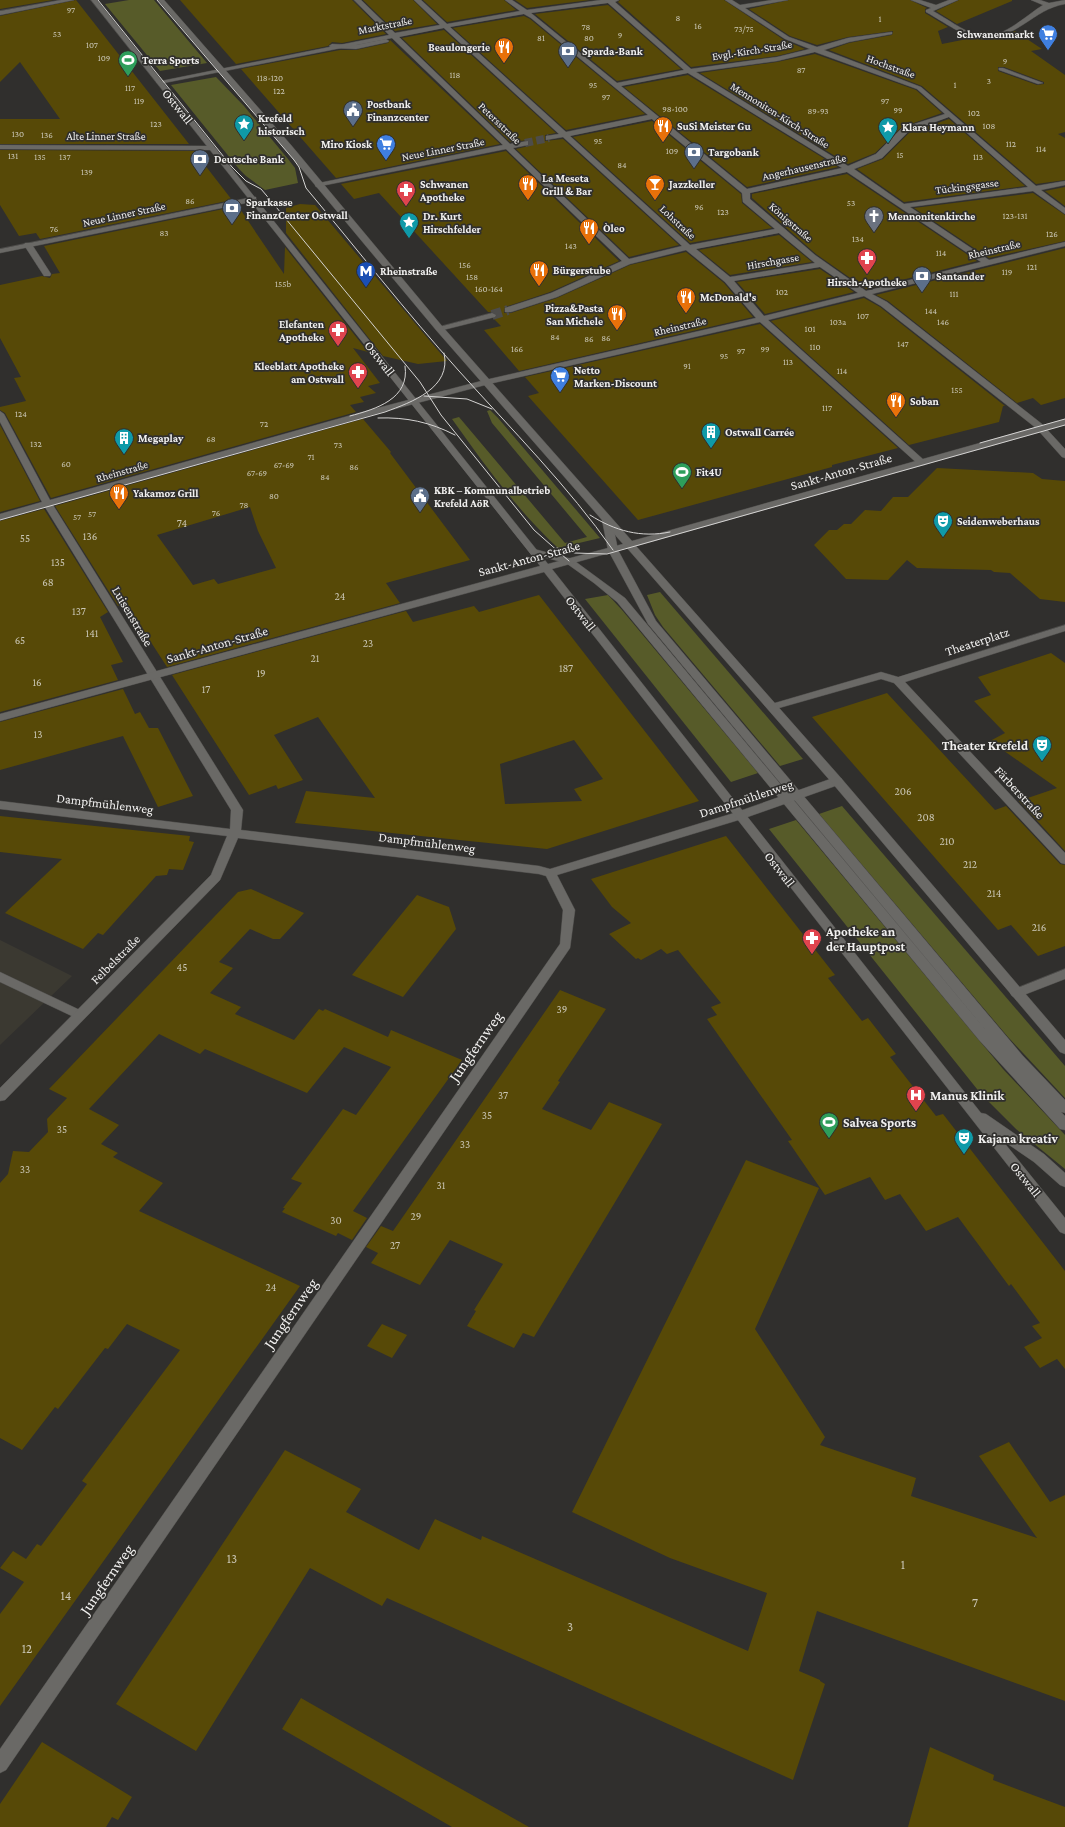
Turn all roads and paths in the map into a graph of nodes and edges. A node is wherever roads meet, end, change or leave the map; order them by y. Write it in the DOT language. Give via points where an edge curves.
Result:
graph roads {
  1 [pos="71,0"];
  2 [pos="94,0"];
  3 [pos="161,0"];
  4 [pos="357,0"];
  5 [pos="417,0"];
  6 [pos="508,0"];
  7 [pos="613,0"];
  8 [pos="728,0"];
  9 [pos="785,0"];
  10 [pos="914,0"];
  11 [pos="955,0"];
  12 [pos="1034,0"];
  13 [pos="1065,2"];
  14 [pos="1048,6"];
  15 [pos="739,7"];
  16 [pos="935,8"];
  17 [pos="524,12"];
  18 [pos="0,13"];
  19 [pos="446,25"];
  20 [pos="890,33"];
  21 [pos="393,35"];
  22 [pos="386,41"];
  23 [pos="332,46"];
  24 [pos="815,50"];
  25 [pos="219,69"];
  26 [pos="1002,69"];
  27 [pos="689,71"];
  28 [pos="159,82"];
  29 [pos="1040,83"];
  30 [pos="930,84"];
  31 [pos="617,85"];
  32 [pos="919,88"];
  33 [pos="949,115"];
  34 [pos="654,116"];
  35 [pos="566,134"];
  36 [pos="549,138"];
  37 [pos="525,143"];
  38 [pos="0,147"];
  39 [pos="509,147"];
  40 [pos="212,148"];
  41 [pos="848,169"];
  42 [pos="1065,183"];
  43 [pos="319,185"];
  44 [pos="1034,188"];
  45 [pos="746,192"];
  46 [pos="253,199"];
  47 [pos="903,206"];
  48 [pos="1065,212"];
  49 [pos="781,230"];
  50 [pos="1065,244"];
  51 [pos="28,245"];
  52 [pos="1,248"];
  53 [pos="688,248"];
  54 [pos="627,262"];
  55 [pos="987,263"];
  56 [pos="821,264"];
  57 [pos="47,274"];
  58 [pos="728,280"];
  59 [pos="863,293"];
  60 [pos="508,310"];
  61 [pos="492,315"];
  62 [pos="762,319"];
  63 [pos="439,328"];
  64 [pos="488,382"];
  65 [pos="414,402"];
  66 [pos="0,414"];
  67 [pos="1065,422"];
  68 [pos="1040,429"];
  69 [pos="1065,455"];
  70 [pos="922,462"];
  71 [pos="48,504"];
  72 [pos="0,517"];
  73 [pos="607,520"];
  74 [pos="630,545"];
  75 [pos="613,550"];
  76 [pos="534,552"];
  77 [pos="569,561"];
  78 [pos="546,567"];
  79 [pos="1065,628"];
  80 [pos="153,677"];
  81 [pos="898,681"];
  82 [pos="772,707"];
  83 [pos="0,718"];
  84 [pos="837,781"];
  85 [pos="798,796"];
  86 [pos="786,800"];
  87 [pos="0,805"];
  88 [pos="738,816"];
  89 [pos="235,832"];
  90 [pos="1065,860"];
  91 [pos="550,873"];
  92 [pos="1065,974"];
  93 [pos="0,977"];
  94 [pos="1016,993"];
  95 [pos="80,1015"];
  96 [pos="1065,1049"];
  97 [pos="0,1096"];
  98 [pos="1065,1108"];
  99 [pos="972,1112"];
  100 [pos="1065,1125"];
  101 [pos="1065,1181"];
  102 [pos="1065,1228"];
  103 [pos="0,1764"];
  1 -- 18 [label="street"];
  2 -- 28 [label="street, Ostwall"];
  3 -- 25 [label="street"];
  4 -- 21 [label="street, Petersstraße"];
  5 -- 19 [label="street, Lohstraße"];
  6 -- 17 [label="street, Königstraße"];
  7 -- 17 [label="street, Marktstraße"];
  7 -- 27 [label="street, Mennoniten-Kirch-Straße"];
  8 -- 15 [label="street, Hochstraße"];
  9 -- 15 [label="street"];
  10 -- 16 [label="street"];
  11 -- 16 [label="street"];
  12 -- 14 [label="street"];
  13 -- 14 [label="street"];
  14 -- 16 [label="street" via="1008,31 981,41 928,12"];
  15 -- 24 [label="street, Hochstraße" via="786,38"];
  17 -- 19 [label="street, Marktstraße"];
  17 -- 31 [label="street, Königstraße" via="533,16"];
  19 -- 21 [label="street, Marktstraße"];
  19 -- 35 [label="street, Lohstraße"];
  20 -- 24 [label="street, Evgl.-Kirch-Straße" via="848,40"];
  21 -- 23 [label="street, Marktstraße"];
  21 -- 39 [label="street, Petersstraße"];
  22 -- 23 [label="street" via="356,48"];
  23 -- 25 [label="street, Marktstraße"];
  24 -- 27 [label="street, Evgl.-Kirch-Straße" via="777,59"];
  24 -- 32 [label="street, Hochstraße"];
  25 -- 28 [label="street, Marktstraße"];
  25 -- 43 [label="street"];
  26 -- 29 [label="street"];
  27 -- 31 [label="street, Evgl.-Kirch-Straße"];
  27 -- 41 [label="street, Mennoniten-Kirch-Straße"];
  28 -- 40 [label="street, Ostwall"];
  30 -- 32 [label="street"];
  31 -- 34 [label="street, Königstraße"];
  32 -- 33 [label="street, Hochstraße"];
  33 -- 41 [label="street, Angerhausenstraße" via="905,130 879,156"];
  33 -- 44 [label="street, Hochstraße"];
  34 -- 35 [label="street"];
  34 -- 45 [label="street, Königstraße"];
  35 -- 36 [label="street"];
  35 -- 53 [label="street, Lohstraße"];
  37 -- 39 [label="street, Neue Linner Straße"];
  38 -- 40 [label="street, Alte Linner Straße"];
  39 -- 43 [label="street, Neue Linner Straße"];
  39 -- 54 [label="street, Petersstraße"];
  40 -- 46 [label="street, Ostwall"];
  41 -- 45 [label="street, Angerhausenstraße"];
  41 -- 47 [label="street, Mennoniten-Kirch-Straße"];
  42 -- 44 [label="street, Tückingsgasse"];
  43 -- 63 [label="street"];
  44 -- 47 [label="street, Tückingsgasse"];
  44 -- 48 [label="street, Hochstraße"];
  45 -- 49 [label="street, Königstraße" via="746,200"];
  46 -- 51 [label="street, Neue Linner Straße"];
  46 -- 65 [label="street, Ostwall"];
  47 -- 55 [label="street, Mennoniten-Kirch-Straße"];
  49 -- 53 [label="street"];
  49 -- 56 [label="street, Königstraße"];
  50 -- 55 [label="street, Rheinstraße"];
  51 -- 52 [label="street, Neue Linner Straße"];
  51 -- 57 [label="street"];
  53 -- 54 [label="street"];
  53 -- 58 [label="street, Lohstraße"];
  54 -- 60 [label="street" via="554,295"];
  55 -- 59 [label="street, Rheinstraße"];
  56 -- 58 [label="street, Hirschgasse"];
  56 -- 59 [label="street, Königstraße"];
  58 -- 62 [label="street, Lohstraße"];
  59 -- 62 [label="street, Rheinstraße"];
  59 -- 68 [label="street, Königstraße" via="884,304"];
  61 -- 63 [label="street"];
  62 -- 64 [label="street, Rheinstraße"];
  62 -- 70 [label="street, Lohstraße"];
  63 -- 64 [label="street"];
  64 -- 65 [label="street, Rheinstraße"];
  64 -- 73 [label="street"];
  65 -- 71 [label="street, Rheinstraße"];
  65 -- 76 [label="street, Ostwall"];
  66 -- 71 [label="street, Luisenstraße"];
  67 -- 68 [label="street, Sankt-Anton-Straße"];
  68 -- 69 [label="street, Königstraße"];
  68 -- 70 [label="street, Sankt-Anton-Straße"];
  70 -- 74 [label="street, Sankt-Anton-Straße"];
  71 -- 72 [label="street, Rheinstraße"];
  71 -- 80 [label="street, Luisenstraße"];
  73 -- 74 [label="street"];
  73 -- 75 [label="street"];
  74 -- 75 [label="street, Sankt-Anton-Straße"];
  74 -- 82 [label="street"];
  75 -- 77 [label="street, Sankt-Anton-Straße"];
  75 -- 85 [label="street" via="652,622"];
  76 -- 77 [label="street"];
  76 -- 78 [label="street, Ostwall"];
  77 -- 78 [label="street, Sankt-Anton-Straße"];
  77 -- 86 [label="street" via="621,600"];
  78 -- 80 [label="street, Sankt-Anton-Straße"];
  78 -- 88 [label="street, Ostwall"];
  79 -- 81 [label="street, Theaterplatz"];
  80 -- 83 [label="street, Sankt-Anton-Straße"];
  80 -- 89 [label="street, Luisenstraße" via="236,810"];
  81 -- 82 [label="street" via="881,675"];
  81 -- 90 [label="street, Färberstraße"];
  82 -- 84 [label="street"];
  84 -- 85 [label="street, Dampfmühlenweg"];
  84 -- 94 [label="street"];
  85 -- 86 [label="street, Dampfmühlenweg"];
  85 -- 98 [label="street" via="1018,1060"];
  86 -- 88 [label="street, Dampfmühlenweg"];
  86 -- 100 [label="street" via="984,1037"];
  87 -- 89 [label="street, Dampfmühlenweg"];
  88 -- 91 [label="street, Dampfmühlenweg"];
  88 -- 99 [label="street, Ostwall"];
  89 -- 91 [label="street, Dampfmühlenweg"];
  89 -- 95 [label="street, Felbelstraße" via="216,877"];
  91 -- 103 [label="street, Jungfernweg" via="569,910 566,945"];
  92 -- 94 [label="street"];
  93 -- 95 [label="street"];
  94 -- 96 [label="street"];
  95 -- 97 [label="street, Felbelstraße"];
  99 -- 101 [label="street" via="1033,1154"];
  99 -- 102 [label="street, Ostwall"];
}
